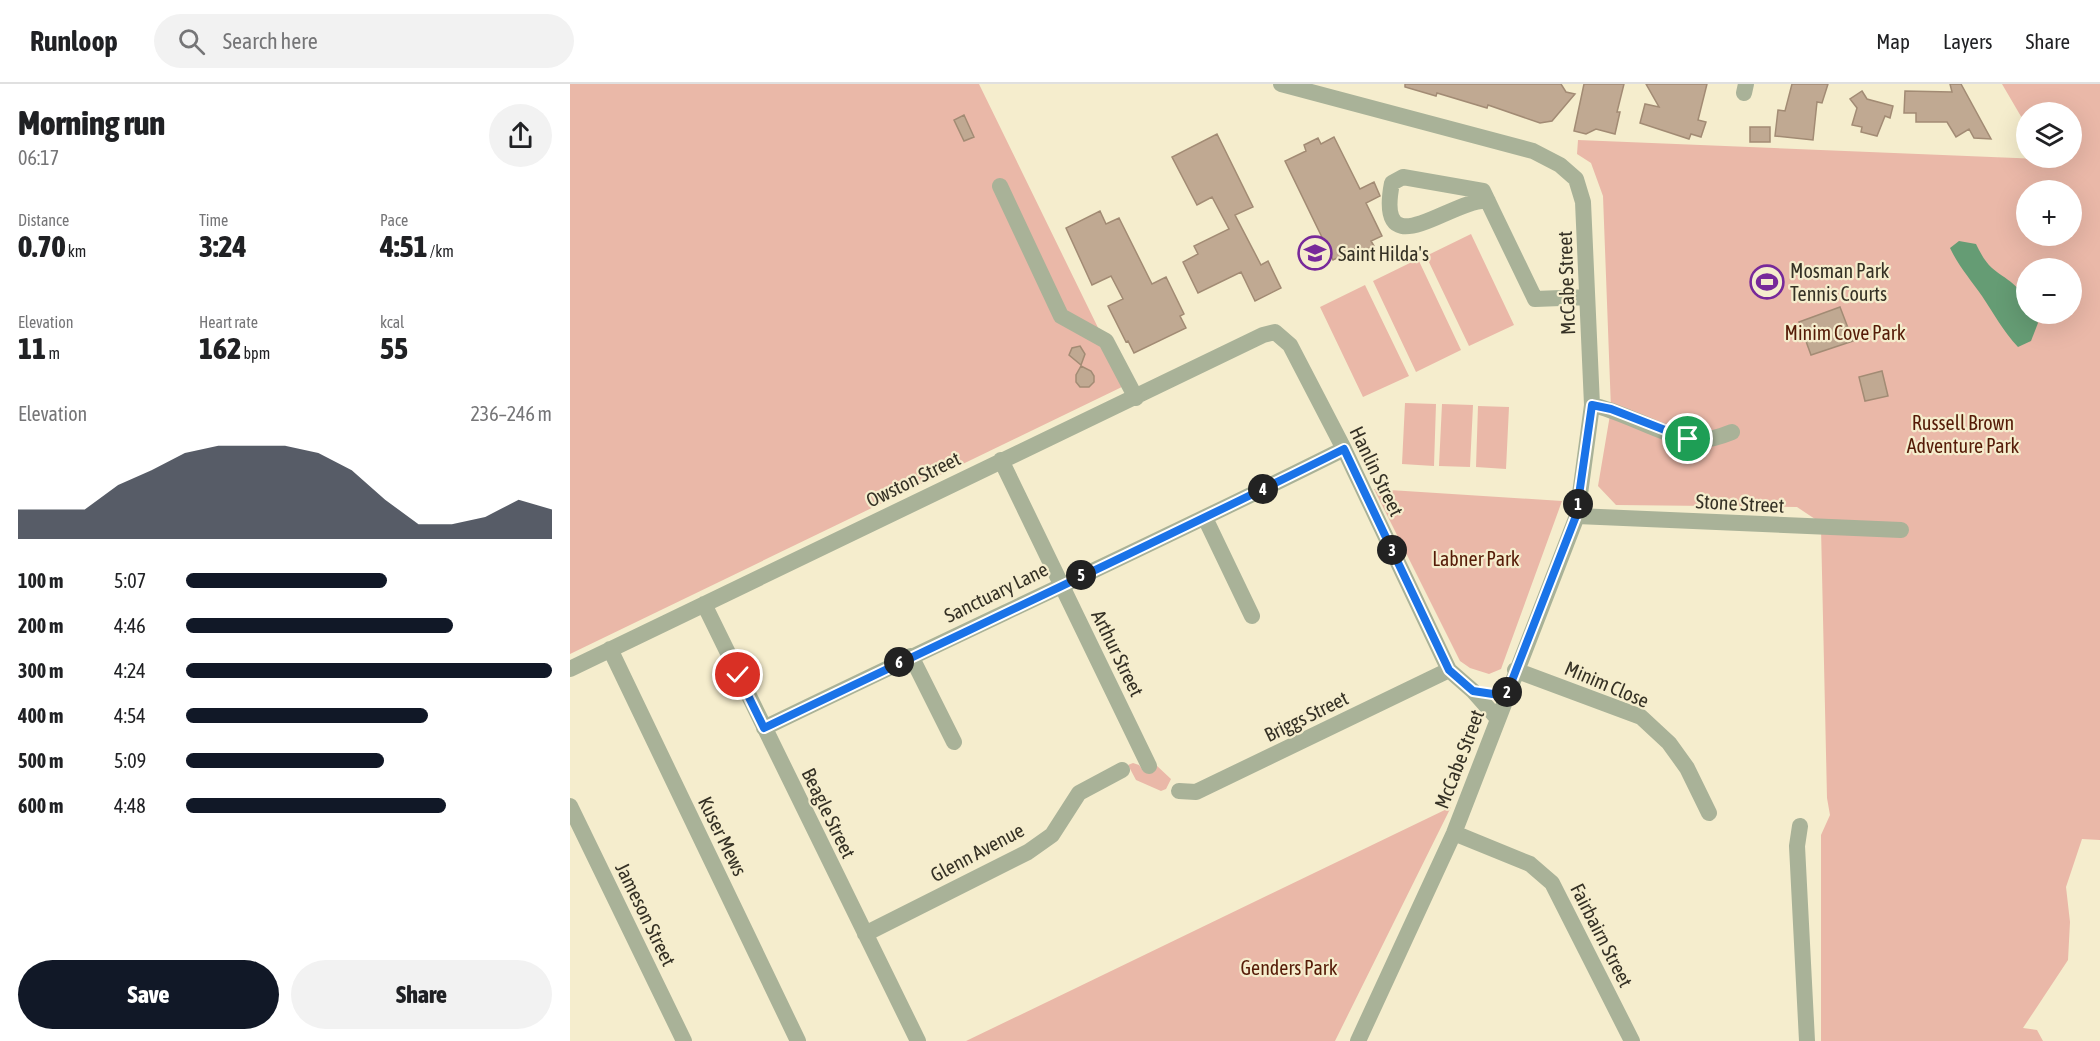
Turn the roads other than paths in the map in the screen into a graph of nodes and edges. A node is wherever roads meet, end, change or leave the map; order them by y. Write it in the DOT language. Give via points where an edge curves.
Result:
graph roads {
  1 [pos="1281,84"];
  2 [pos="1000,186"];
  3 [pos="1488,201"];
  4 [pos="1587,297"];
  5 [pos="1275,332"];
  6 [pos="1136,398"];
  7 [pos="1592,405"];
  8 [pos="1732,432"];
  9 [pos="1344,449"];
  10 [pos="1001,460"];
  11 [pos="1576,516"];
  12 [pos="1205,518"];
  13 [pos="1901,530"];
  14 [pos="1061,584"];
  15 [pos="704,604"];
  16 [pos="1252,616"];
  17 [pos="610,649"];
  18 [pos="911,656"];
  19 [pos="570,669"];
  20 [pos="1449,670"];
  21 [pos="1515,670"];
  22 [pos="1473,691"];
  23 [pos="1506,696"];
  24 [pos="1497,718"];
  25 [pos="764,728"];
  26 [pos="954,742"];
  27 [pos="1149,766"];
  28 [pos="1122,770"];
  29 [pos="1179,791"];
  30 [pos="570,806"];
  31 [pos="1709,813"];
  32 [pos="1800,826"];
  33 [pos="1454,833"];
  34 [pos="865,934"];
  35 [pos="684,1041"];
  36 [pos="798,1041"];
  37 [pos="918,1041"];
  38 [pos="1358,1041"];
  39 [pos="1632,1041"];
  40 [pos="1807,1041"];
  1 -- 4 [label="street, McCabe Street" via="1533,151 1560,165 1576,179 1583,202"];
  2 -- 6 [label="street" via="1061,316 1106,341"];
  3 -- 3 [label="street" via="1476,199 1412,228 1399,226 1388,205 1392,183 1403,177 1483,191"];
  3 -- 4 [label="street" via="1536,299"];
  4 -- 7 [label="street, McCabe Street"];
  5 -- 6 [label="street, Owston Street"];
  5 -- 9 [label="street, Hanlin Street" via="1290,345"];
  6 -- 10 [label="street, Owston Street"];
  7 -- 8 [label="street" via="1688,439 1702,440"];
  7 -- 11 [label="street, McCabe Street"];
  9 -- 12 [label="street, Sanctuary Lane"];
  9 -- 20 [label="street, Hanlin Street"];
  10 -- 14 [label="street, Arthur Street"];
  10 -- 15 [label="street, Owston Street"];
  11 -- 13 [label="street, Stone Street"];
  11 -- 21 [label="street, McCabe Street"];
  12 -- 14 [label="street, Sanctuary Lane"];
  12 -- 16 [label="street"];
  14 -- 18 [label="street, Sanctuary Lane"];
  14 -- 27 [label="street, Arthur Street"];
  15 -- 17 [label="street, Owston Street"];
  15 -- 25 [label="street, Beagle Street"];
  17 -- 19 [label="street, Owston Street"];
  17 -- 36 [label="street, Kuser Mews"];
  18 -- 25 [label="street, Sanctuary Lane"];
  18 -- 26 [label="street"];
  20 -- 22 [label="street, Hanlin Street"];
  20 -- 29 [label="street, Briggs Street" via="1196,792"];
  21 -- 23 [label="street, McCabe Street"];
  21 -- 31 [label="street, Minim Close" via="1641,717 1669,743 1687,768"];
  22 -- 23 [label="street"];
  22 -- 24 [label="street, Hanlin Street"];
  23 -- 24 [label="street, McCabe Street"];
  24 -- 33 [label="street, McCabe Street"];
  25 -- 34 [label="street, Beagle Street"];
  28 -- 34 [label="street, Glenn Avenue" via="1080,793 1052,835 1028,852"];
  30 -- 35 [label="street, Jameson Street"];
  32 -- 40 [label="street" via="1797,846"];
  33 -- 38 [label="street, McCabe Street"];
  33 -- 39 [label="street, Fairbairn Street" via="1530,864 1552,883"];
  34 -- 37 [label="street, Beagle Street"];
}
